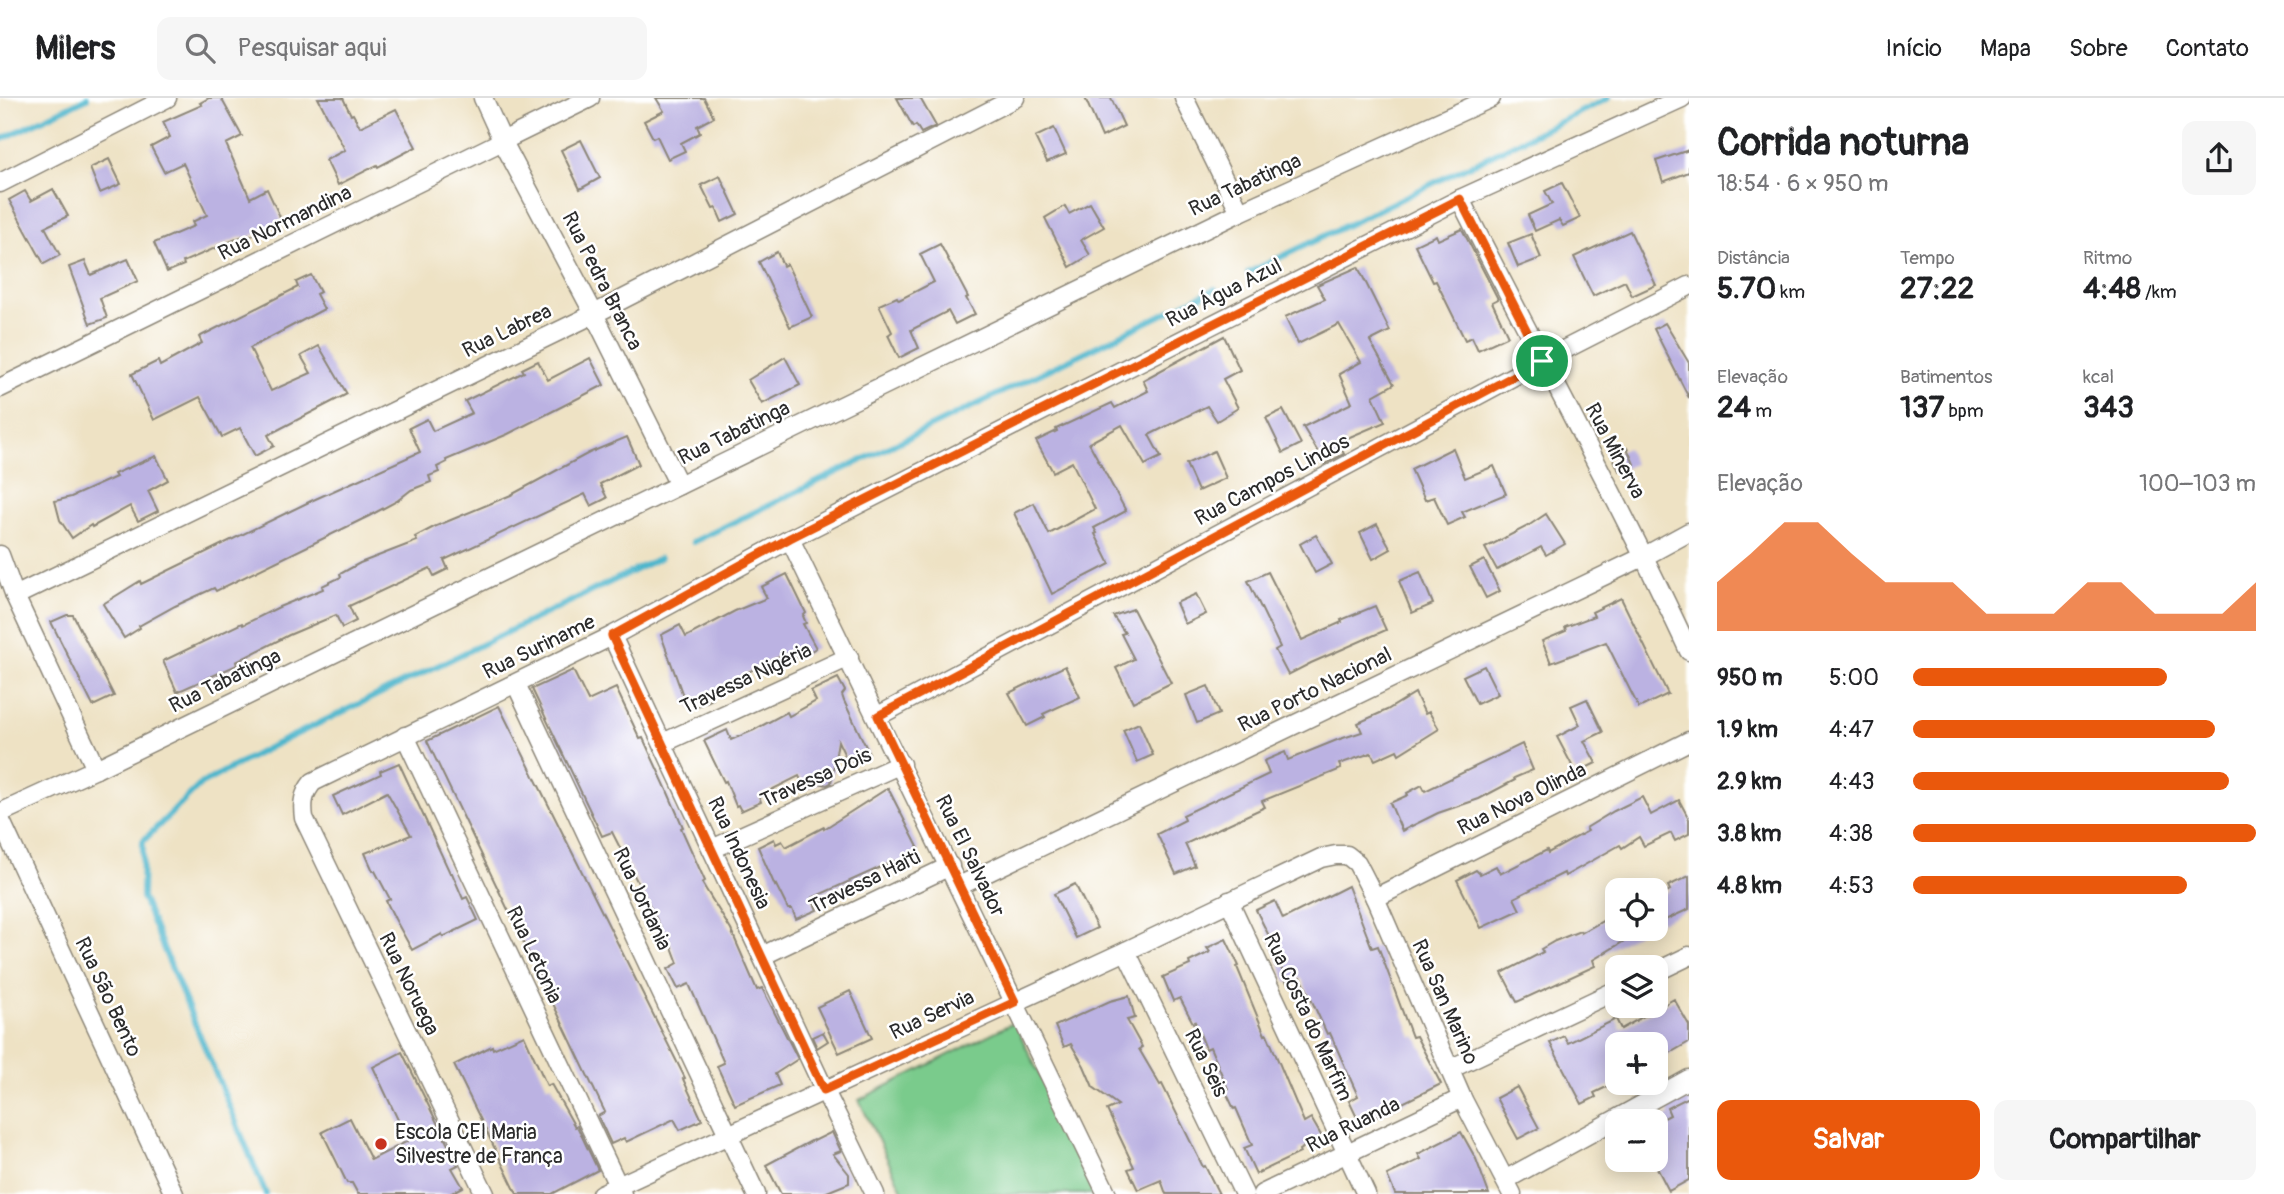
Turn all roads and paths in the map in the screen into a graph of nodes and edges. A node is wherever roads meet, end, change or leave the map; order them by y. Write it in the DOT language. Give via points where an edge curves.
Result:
graph roads {
  1 [pos="167,98"];
  2 [pos="483,98"];
  3 [pos="590,98"];
  4 [pos="1015,98"];
  5 [pos="1184,98"];
  6 [pos="1491,98"];
  7 [pos="1682,98"];
  8 [pos="503,142"];
  9 [pos="0,183"];
  10 [pos="1460,199"];
  11 [pos="1240,212"];
  12 [pos="1689,286"];
  13 [pos="594,314"];
  14 [pos="1542,361"];
  15 [pos="0,388"];
  16 [pos="679,485"];
  17 [pos="1689,532"];
  18 [pos="790,538"];
  19 [pos="0,555"];
  20 [pos="1645,556"];
  21 [pos="15,596"];
  22 [pos="612,636"];
  23 [pos="1689,651"];
  24 [pos="849,657"];
  25 [pos="516,684"];
  26 [pos="878,716"];
  27 [pos="405,736"];
  28 [pos="1689,741"];
  29 [pos="663,743"];
  30 [pos="901,765"];
  31 [pos="96,769"];
  32 [pos="306,791"];
  33 [pos="0,813"];
  34 [pos="0,819"];
  35 [pos="712,849"];
  36 [pos="1321,858"];
  37 [pos="950,866"];
  38 [pos="959,886"];
  39 [pos="1375,898"];
  40 [pos="1229,901"];
  41 [pos="1126,951"];
  42 [pos="762,956"];
  43 [pos="1689,956"];
  44 [pos="1668,966"];
  45 [pos="1605,996"];
  46 [pos="1015,1002"];
  47 [pos="1450,1069"];
  48 [pos="1689,1079"];
  49 [pos="824,1090"];
  50 [pos="1462,1098"];
  51 [pos="728,1134"];
  52 [pos="1347,1153"];
  53 [pos="1508,1187"];
  54 [pos="620,1190"];
  55 [pos="174,1194"];
  56 [pos="485,1194"];
  57 [pos="601,1194"];
  58 [pos="755,1194"];
  59 [pos="875,1194"];
  60 [pos="1107,1194"];
  61 [pos="1244,1194"];
  62 [pos="1262,1194"];
  63 [pos="1366,1194"];
  1 -- 9 [label="street"];
  2 -- 8 [label="street, Rua Pedra Branca"];
  3 -- 8 [label="street, Rua Normandina"];
  4 -- 13 [label="street, Rua Labrea"];
  5 -- 11 [label="street"];
  6 -- 11 [label="street, Rua Tabatinga"];
  7 -- 10 [label="street, Rua Água Azul"];
  8 -- 13 [label="street, Rua Pedra Branca"];
  8 -- 15 [label="street, Rua Normandina"];
  10 -- 14 [label="street, Rua Minerva"];
  10 -- 18 [label="street, Rua Água Azul"];
  11 -- 16 [label="street, Rua Tabatinga"];
  12 -- 14 [label="street, Rua Campos Lindos"];
  13 -- 16 [label="street, Rua Pedra Branca"];
  13 -- 21 [label="street, Rua Labrea"];
  14 -- 20 [label="street, Rua Minerva"];
  14 -- 26 [label="street, Rua Campos Lindos"];
  16 -- 31 [label="street, Rua Tabatinga"];
  17 -- 20 [label="street, Rua Porto Nacional"];
  18 -- 22 [label="street, Rua Suriname"];
  18 -- 24 [label="street, Rua El Salvador"];
  19 -- 21 [label="street"];
  20 -- 23 [label="street, Rua Minerva"];
  20 -- 38 [label="street, Rua Porto Nacional"];
  21 -- 31 [label="street"];
  22 -- 25 [label="street, Rua Suriname"];
  22 -- 29 [label="street, Rua Indonesia"];
  24 -- 26 [label="street, Rua El Salvador"];
  24 -- 29 [label="street, Travessa Nigéria"];
  25 -- 27 [label="street, Rua Suriname"];
  25 -- 51 [label="street, Rua Jordania"];
  26 -- 30 [label="street, Rua El Salvador"];
  27 -- 32 [label="street, Rua Suriname" via="313,782"];
  27 -- 54 [label="street, Rua Letonia"];
  28 -- 39 [label="street, Rua Nova Olinda"];
  29 -- 35 [label="street, Rua Indonesia"];
  30 -- 35 [label="street, Travessa Dois"];
  30 -- 37 [label="street, Rua El Salvador"];
  31 -- 33 [label="street, Rua Tabatinga"];
  32 -- 56 [label="street, Rua Noruega" via="304,818"];
  34 -- 55 [label="street, Rua São Bento"];
  35 -- 42 [label="street, Rua Indonesia"];
  36 -- 39 [label="street, Rua San Marino" via="1348,855"];
  36 -- 40 [label="street, Rua Servia"];
  37 -- 38 [label="street, Rua El Salvador"];
  37 -- 42 [label="street, Travessa Haiti"];
  38 -- 46 [label="street, Rua El Salvador"];
  39 -- 47 [label="street, Rua San Marino"];
  40 -- 41 [label="street, Rua Servia"];
  40 -- 52 [label="street, Rua Costa do Marfim"];
  41 -- 46 [label="street, Rua Servia"];
  41 -- 61 [label="street, Rua Seis"];
  42 -- 49 [label="street, Rua Indonesia"];
  43 -- 44 [label="street"];
  45 -- 47 [label="street"];
  46 -- 49 [label="street, Rua Servia"];
  46 -- 60 [label="street, Rua El Salvador"];
  47 -- 50 [label="street, Rua San Marino"];
  48 -- 53 [label="street"];
  49 -- 51 [label="street, Rua Servia"];
  49 -- 59 [label="street, Rua Indonesia"];
  50 -- 52 [label="street, Rua Ruanda"];
  50 -- 53 [label="street, Rua San Marino"];
  51 -- 54 [label="street, Rua Servia"];
  51 -- 58 [label="street, Rua Jordania"];
  52 -- 62 [label="street, Rua Ruanda"];
  52 -- 63 [label="street, Rua Costa do Marfim"];
  54 -- 57 [label="street, Rua Servia"];
}
